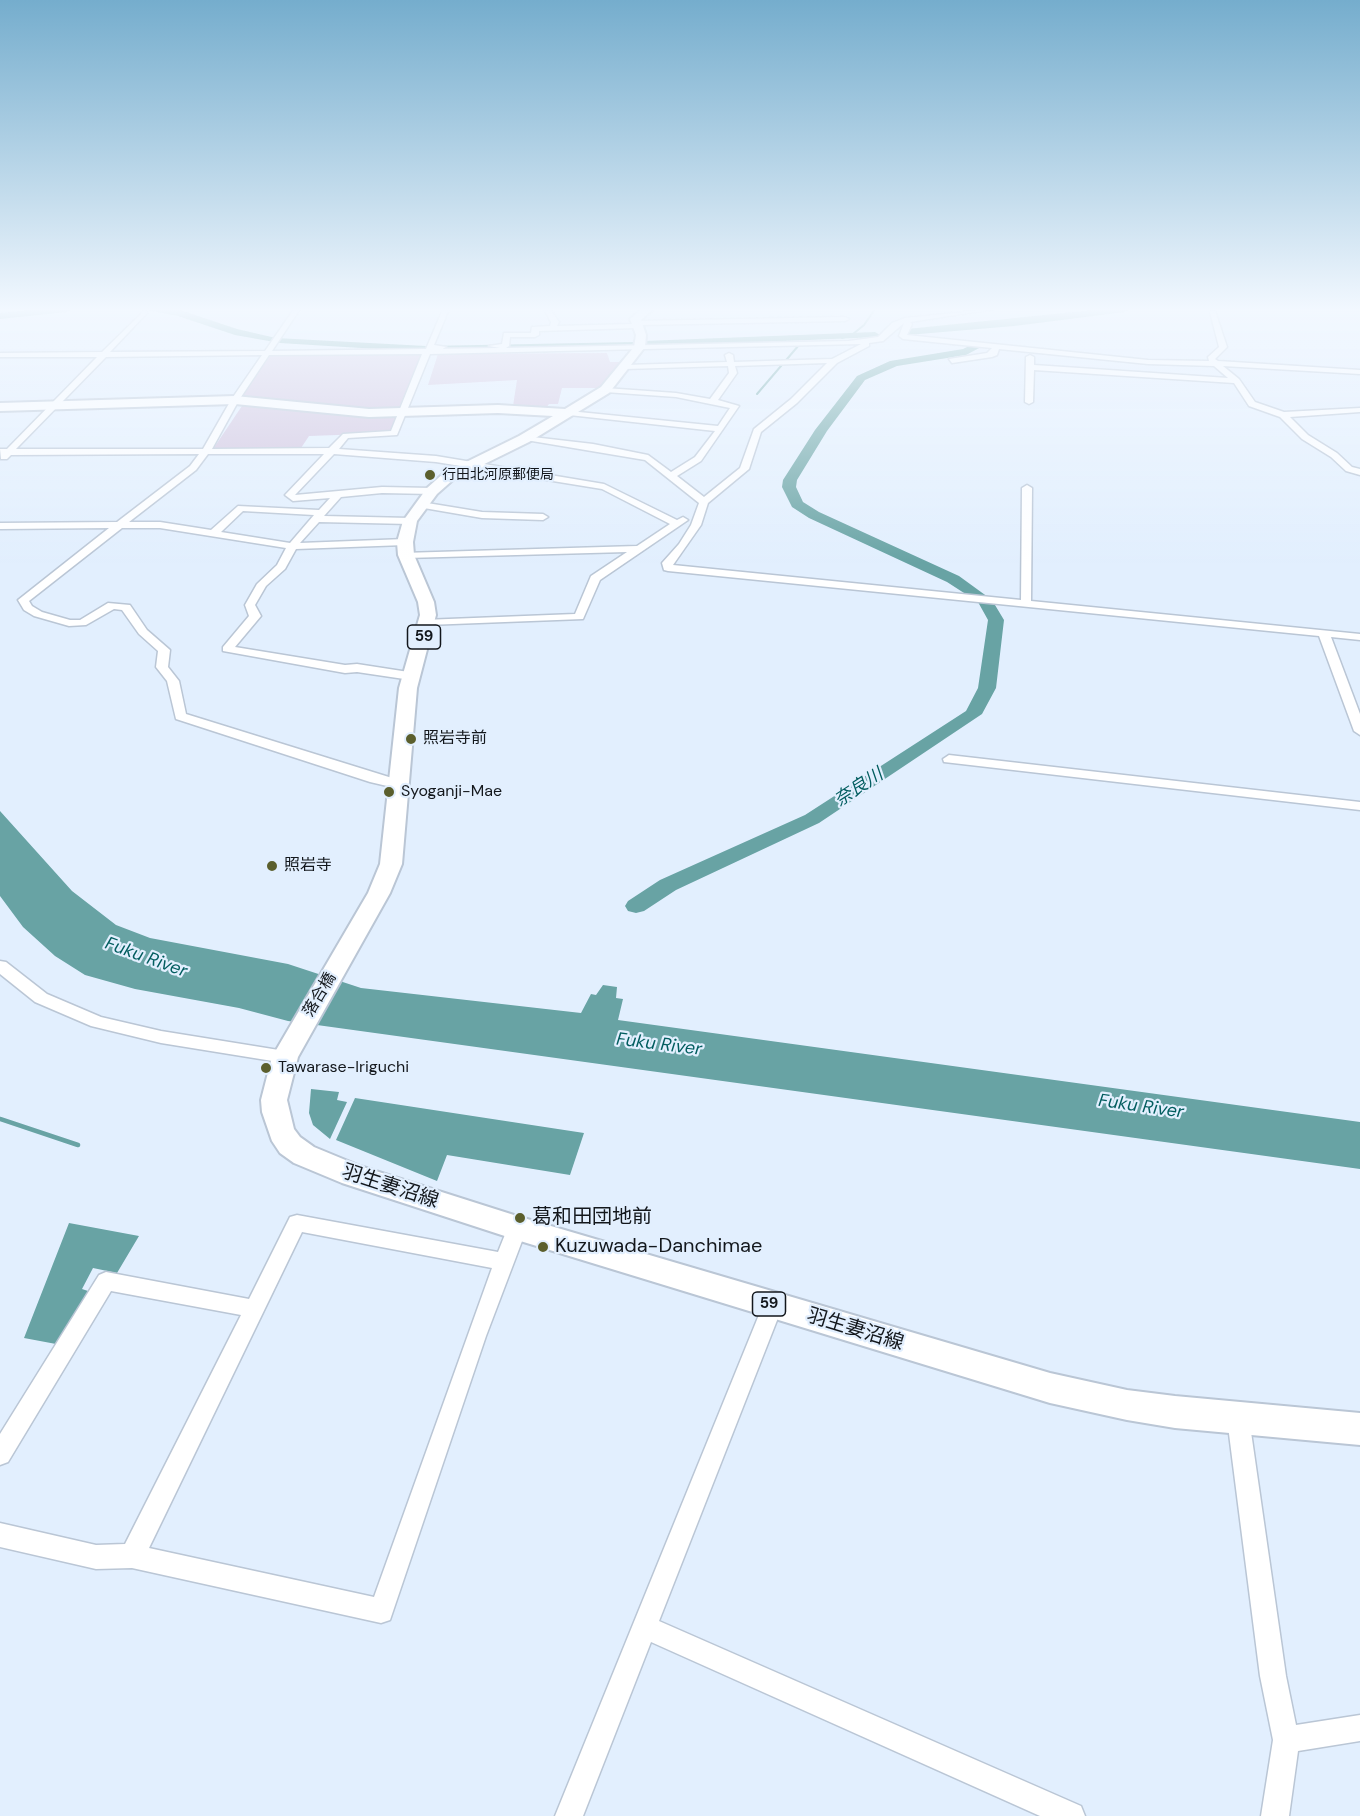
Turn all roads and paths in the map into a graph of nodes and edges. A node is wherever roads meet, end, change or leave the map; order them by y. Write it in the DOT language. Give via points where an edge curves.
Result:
graph roads {
  1 [pos="66,394"];
  2 [pos="239,394"];
  3 [pos="411,394"];
  4 [pos="599,394"];
  5 [pos="658,394"];
  6 [pos="719,394"];
  7 [pos="801,394"];
  8 [pos="1029,394"];
  9 [pos="1245,394"];
  10 [pos="235,400"];
  11 [pos="713,402"];
  12 [pos="1029,402"];
  13 [pos="55,405"];
  14 [pos="0,406"];
  15 [pos="1360,410"];
  16 [pos="569,413"];
  17 [pos="403,414"];
  18 [pos="1283,415"];
  19 [pos="721,429"];
  20 [pos="524,439"];
  21 [pos="206,451"];
  22 [pos="333,451"];
  23 [pos="4,452"];
  24 [pos="0,461"];
  25 [pos="474,464"];
  26 [pos="1360,472"];
  27 [pos="671,476"];
  28 [pos="1027,488"];
  29 [pos="432,491"];
  30 [pos="339,493"];
  31 [pos="704,504"];
  32 [pos="421,505"];
  33 [pos="318,516"];
  34 [pos="543,517"];
  35 [pos="411,522"];
  36 [pos="678,524"];
  37 [pos="119,525"];
  38 [pos="0,526"];
  39 [pos="215,532"];
  40 [pos="292,546"];
  41 [pos="406,548"];
  42 [pos="641,549"];
  43 [pos="1026,604"];
  44 [pos="427,622"];
  45 [pos="1324,634"];
  46 [pos="1360,637"];
  47 [pos="411,676"];
  48 [pos="1360,731"];
  49 [pos="949,759"];
  50 [pos="400,784"];
  51 [pos="1360,806"];
  52 [pos="0,966"];
  53 [pos="286,1053"];
  54 [pos="517,1228"];
  55 [pos="504,1262"];
  56 [pos="773,1305"];
  57 [pos="255,1309"];
  58 [pos="1238,1418"];
  59 [pos="1360,1429"];
  60 [pos="0,1454"];
  61 [pos="0,1535"];
  62 [pos="132,1556"];
  63 [pos="645,1627"];
  64 [pos="1360,1728"];
  65 [pos="1286,1740"];
  66 [pos="569,1816"];
  67 [pos="1071,1816"];
  68 [pos="1275,1816"];
  1 -- 13 [label="street"];
  2 -- 10 [label="street"];
  3 -- 17 [label="street"];
  4 -- 16 [label="main road"];
  5 -- 11 [label="street"];
  6 -- 11 [label="street"];
  7 -- 31 [label="street" via="757,430 744,469"];
  8 -- 12 [label="street"];
  9 -- 18 [label="street" via="1252,404"];
  10 -- 13 [label="main road"];
  10 -- 17 [label="main road"];
  10 -- 21 [label="street"];
  11 -- 19 [label="street" via="735,406"];
  13 -- 14 [label="main road"];
  13 -- 23 [label="street"];
  15 -- 18 [label="street"];
  16 -- 17 [label="main road" via="498,409"];
  16 -- 19 [label="street"];
  16 -- 20 [label="main road"];
  17 -- 22 [label="street" via="394,433 346,436"];
  18 -- 26 [label="street" via="1305,437 1349,469"];
  19 -- 27 [label="street" via="698,459"];
  20 -- 25 [label="main road"];
  20 -- 27 [label="street" via="648,458"];
  21 -- 22 [label="street"];
  21 -- 23 [label="street"];
  21 -- 37 [label="street" via="193,468"];
  22 -- 25 [label="street"];
  22 -- 30 [label="street" via="290,495 293,498"];
  23 -- 24 [label="street"];
  25 -- 29 [label="main road" via="449,476"];
  25 -- 36 [label="street" via="604,487"];
  27 -- 31 [label="street"];
  28 -- 43 [label="street"];
  29 -- 30 [label="street"];
  29 -- 32 [label="main road"];
  30 -- 33 [label="street"];
  31 -- 36 [label="street"];
  31 -- 43 [label="street" via="683,546 667,563 668,568"];
  32 -- 34 [label="street" via="482,515"];
  32 -- 35 [label="main road"];
  33 -- 35 [label="street"];
  33 -- 39 [label="street" via="241,508"];
  33 -- 40 [label="street"];
  35 -- 41 [label="main road"];
  36 -- 42 [label="street"];
  37 -- 38 [label="street"];
  37 -- 39 [label="street"];
  37 -- 50 [label="street" via="24,597 28,608 69,623 82,623 112,606 126,607 143,632 164,650 162,667 173,681 180,716"];
  39 -- 40 [label="street"];
  40 -- 41 [label="street"];
  40 -- 47 [label="street" via="281,567 262,584 250,605 255,616 227,649"];
  41 -- 42 [label="street"];
  41 -- 44 [label="main road, 59" via="426,602"];
  42 -- 44 [label="street" via="596,578 579,617"];
  43 -- 45 [label="street"];
  44 -- 47 [label="main road, 59"];
  45 -- 46 [label="street"];
  45 -- 48 [label="street"];
  47 -- 50 [label="main road, 59"];
  49 -- 51 [label="street"];
  50 -- 53 [label="main road, 落合橋 / 59" via="391,864 379,893"];
  52 -- 53 [label="street" via="40,998 97,1022 161,1037"];
  53 -- 54 [label="main road, 羽生妻沼線 / 59" via="275,1087 275,1112 290,1145 352,1175"];
  54 -- 55 [label="street"];
  54 -- 56 [label="main road, 羽生妻沼線 / 59"];
  55 -- 57 [label="street" via="297,1223"];
  55 -- 62 [label="street" via="381,1611"];
  56 -- 58 [label="main road, 羽生妻沼線 / 59" via="1050,1388 1127,1405"];
  56 -- 63 [label="street"];
  57 -- 60 [label="street" via="106,1281"];
  57 -- 62 [label="street"];
  58 -- 59 [label="main road, 羽生妻沼線 / 59"];
  58 -- 65 [label="street" via="1273,1676"];
  61 -- 62 [label="street" via="96,1557"];
  63 -- 66 [label="street"];
  63 -- 67 [label="street"];
  64 -- 65 [label="street"];
  65 -- 68 [label="street"];
}
